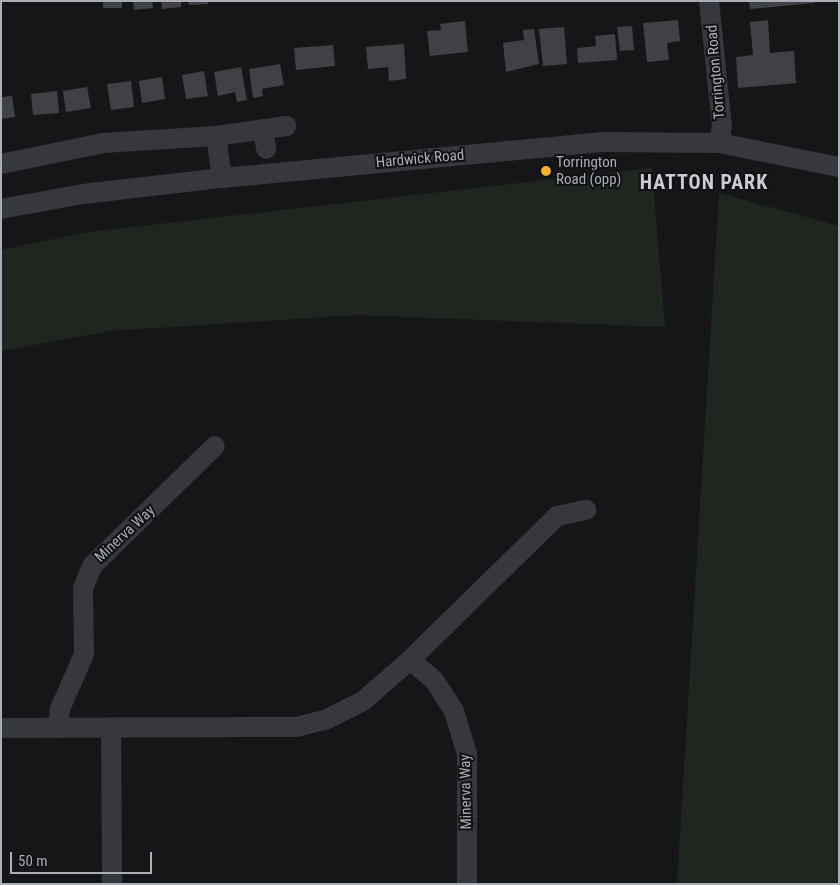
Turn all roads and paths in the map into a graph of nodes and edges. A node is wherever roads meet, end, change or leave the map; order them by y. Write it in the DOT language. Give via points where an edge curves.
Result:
graph roads {
  1 [pos="709,1"];
  2 [pos="286,126"];
  3 [pos="216,136"];
  4 [pos="719,143"];
  5 [pos="1,164"];
  6 [pos="839,167"];
  7 [pos="222,178"];
  8 [pos="1,209"];
  9 [pos="215,446"];
  10 [pos="586,510"];
  11 [pos="410,660"];
  12 [pos="1,728"];
  13 [pos="58,728"];
  14 [pos="111,729"];
  15 [pos="112,884"];
  16 [pos="467,884"];
  1 -- 4 [label="street, Torrington Road" via="722,126"];
  2 -- 3 [label="street" via="265,139"];
  3 -- 5 [label="street" via="103,143"];
  3 -- 7 [label="street"];
  4 -- 6 [label="street, Hardwick Road"];
  4 -- 7 [label="street, Hardwick Road" via="601,142"];
  7 -- 8 [label="street, Hardwick Road" via="83,194"];
  9 -- 13 [label="street, Minerva Way" via="92,565 82,588 84,654 60,709"];
  10 -- 11 [label="street" via="557,516"];
  11 -- 14 [label="street" via="363,701 318,722 296,727"];
  11 -- 16 [label="street, Minerva Way" via="434,680 454,711 467,754"];
  12 -- 13 [label="street"];
  13 -- 14 [label="street"];
  14 -- 15 [label="street"];
}
